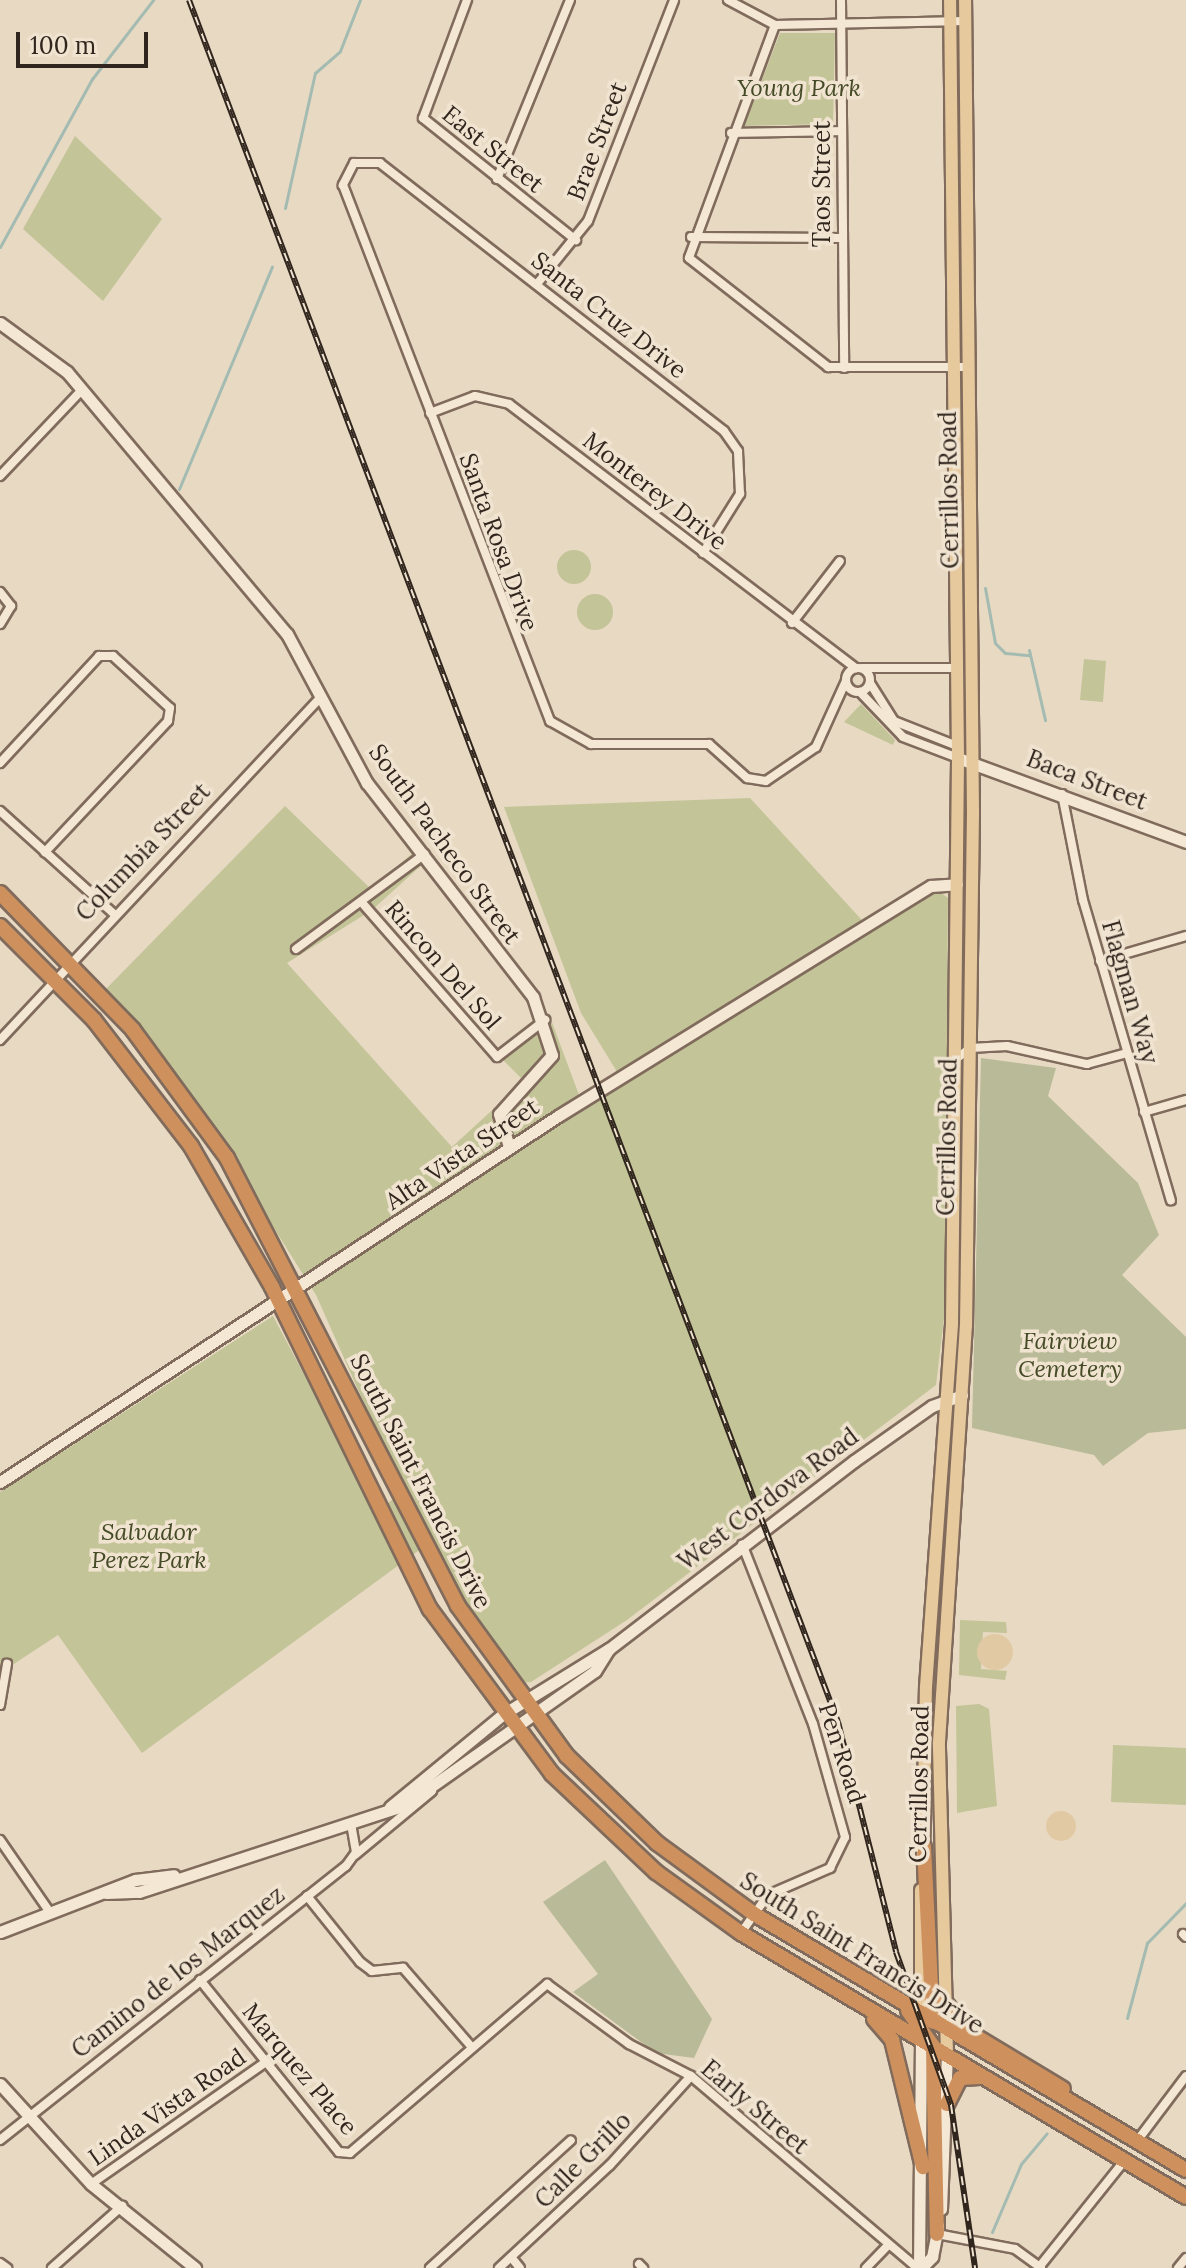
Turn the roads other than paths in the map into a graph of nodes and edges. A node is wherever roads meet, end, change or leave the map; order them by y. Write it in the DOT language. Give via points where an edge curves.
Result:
graph roads {
  1 [pos="467,0"];
  2 [pos="570,0"];
  3 [pos="674,0"];
  4 [pos="728,0"];
  5 [pos="841,0"];
  6 [pos="950,0"];
  7 [pos="965,0"];
  8 [pos="950,21"];
  9 [pos="965,21"];
  10 [pos="841,23"];
  11 [pos="775,25"];
  12 [pos="842,131"];
  13 [pos="731,133"];
  14 [pos="354,163"];
  15 [pos="497,179"];
  16 [pos="691,237"];
  17 [pos="843,238"];
  18 [pos="576,240"];
  19 [pos="537,284"];
  20 [pos="0,323"];
  21 [pos="955,367"];
  22 [pos="969,367"];
  23 [pos="844,368"];
  24 [pos="82,390"];
  25 [pos="430,413"];
  26 [pos="0,476"];
  27 [pos="703,553"];
  28 [pos="840,561"];
  29 [pos="0,592"];
  30 [pos="792,623"];
  31 [pos="0,624"];
  32 [pos="843,663"];
  33 [pos="879,667"];
  34 [pos="859,668"];
  35 [pos="958,668"];
  36 [pos="846,678"];
  37 [pos="870,681"];
  38 [pos="857,692"];
  39 [pos="321,697"];
  40 [pos="842,700"];
  41 [pos="958,752"];
  42 [pos="973,759"];
  43 [pos="0,763"];
  44 [pos="1061,793"];
  45 [pos="0,811"];
  46 [pos="1186,842"];
  47 [pos="45,852"];
  48 [pos="425,854"];
  49 [pos="957,884"];
  50 [pos="0,893"];
  51 [pos="364,905"];
  52 [pos="113,913"];
  53 [pos="0,926"];
  54 [pos="1186,936"];
  55 [pos="296,949"];
  56 [pos="69,959"];
  57 [pos="1100,961"];
  58 [pos="53,977"];
  59 [pos="545,1020"];
  60 [pos="0,1040"];
  61 [pos="970,1048"];
  62 [pos="1127,1053"];
  63 [pos="955,1060"];
  64 [pos="1186,1100"];
  65 [pos="1144,1112"];
  66 [pos="509,1147"];
  67 [pos="1171,1200"];
  68 [pos="297,1286"];
  69 [pos="277,1298"];
  70 [pos="962,1395"];
  71 [pos="946,1400"];
  72 [pos="0,1482"];
  73 [pos="742,1544"];
  74 [pos="933,1562"];
  75 [pos="948,1562"];
  76 [pos="609,1649"];
  77 [pos="7,1664"];
  78 [pos="522,1701"];
  79 [pos="0,1705"];
  80 [pos="502,1715"];
  81 [pos="533,1715"];
  82 [pos="514,1730"];
  83 [pos="432,1791"];
  84 [pos="390,1807"];
  85 [pos="351,1823"];
  86 [pos="0,1840"];
  87 [pos="924,1847"];
  88 [pos="355,1855"];
  89 [pos="307,1896"];
  90 [pos="49,1911"];
  91 [pos="754,1914"];
  92 [pos="0,1932"];
  93 [pos="741,1933"];
  94 [pos="200,1980"];
  95 [pos="838,1992"];
  96 [pos="943,2000"];
  97 [pos="518,2003"];
  98 [pos="933,2034"];
  99 [pos="470,2045"];
  100 [pos="266,2062"];
  101 [pos="691,2076"];
  102 [pos="1186,2076"];
  103 [pos="984,2077"];
  104 [pos="0,2084"];
  105 [pos="947,2104"];
  106 [pos="1091,2112"];
  107 [pos="28,2119"];
  108 [pos="0,2140"];
  109 [pos="571,2140"];
  110 [pos="1137,2141"];
  111 [pos="1124,2161"];
  112 [pos="923,2167"];
  113 [pos="1186,2170"];
  114 [pos="91,2184"];
  115 [pos="1186,2197"];
  116 [pos="122,2206"];
  117 [pos="937,2234"];
  118 [pos="888,2245"];
  119 [pos="511,2257"];
  120 [pos="1186,2258"];
  121 [pos="0,2263"];
  122 [pos="1041,2267"];
  123 [pos="7,2268"];
  124 [pos="52,2268"];
  125 [pos="195,2268"];
  126 [pos="430,2268"];
  127 [pos="499,2268"];
  128 [pos="520,2268"];
  129 [pos="866,2268"];
  130 [pos="919,2268"];
  131 [pos="1178,2268"];
  1 -- 15 [label="street, East Street" via="423,118"];
  2 -- 15 [label="street"];
  3 -- 18 [label="street, Brae Street"];
  4 -- 11 [label="street"];
  5 -- 10 [label="street, Taos Street"];
  6 -- 8 [label="main road, Cerrillos Road"];
  7 -- 9 [label="main road, Cerrillos Road"];
  8 -- 9 [label="street"];
  8 -- 10 [label="street"];
  8 -- 21 [label="main road, Cerrillos Road"];
  9 -- 22 [label="main road, Cerrillos Road"];
  10 -- 11 [label="street"];
  10 -- 12 [label="street, Taos Street"];
  11 -- 13 [label="street"];
  12 -- 13 [label="street"];
  12 -- 17 [label="street, Taos Street"];
  13 -- 16 [label="street"];
  14 -- 19 [label="street, Santa Cruz Drive" via="380,163"];
  14 -- 25 [label="street, Santa Rosa Drive" via="343,185"];
  15 -- 18 [label="street, East Street"];
  16 -- 17 [label="street"];
  16 -- 23 [label="street" via="689,258 828,367"];
  17 -- 23 [label="street, Taos Street"];
  18 -- 19 [label="street, Brae Street"];
  19 -- 27 [label="street, Santa Cruz Drive" via="708,417 738,451 740,494"];
  20 -- 24 [label="street, South Pacheco Street"];
  21 -- 22 [label="street"];
  21 -- 23 [label="street"];
  21 -- 35 [label="main road, Cerrillos Road"];
  22 -- 42 [label="main road, Cerrillos Road"];
  24 -- 26 [label="street"];
  24 -- 39 [label="street, South Pacheco Street" via="287,634"];
  25 -- 27 [label="street, Monterey Drive" via="475,396 509,404"];
  25 -- 40 [label="street, Santa Rosa Drive" via="550,721 591,744 709,744 756,782 816,747"];
  27 -- 30 [label="street, Monterey Drive"];
  28 -- 30 [label="street"];
  29 -- 31 [label="street" via="11,606"];
  30 -- 32 [label="street, Monterey Drive"];
  32 -- 34 [label="street, Monterey Drive"];
  32 -- 36 [label="street"];
  33 -- 34 [label="street, Monterey Drive"];
  33 -- 35 [label="street, Monterey Drive"];
  33 -- 37 [label="street"];
  34 -- 36 [label="street"];
  34 -- 37 [label="street"];
  35 -- 41 [label="main road, Cerrillos Road"];
  36 -- 38 [label="street"];
  36 -- 40 [label="street"];
  37 -- 38 [label="street"];
  37 -- 41 [label="street" via="894,721"];
  38 -- 40 [label="street"];
  38 -- 41 [label="street" via="903,737"];
  39 -- 48 [label="street, South Pacheco Street" via="367,783"];
  39 -- 52 [label="street, Columbia Street"];
  41 -- 42 [label="street, Baca Street"];
  41 -- 49 [label="main road, Cerrillos Road"];
  42 -- 44 [label="street, Baca Street"];
  42 -- 61 [label="main road, Cerrillos Road"];
  43 -- 47 [label="street" via="99,656 113,656 170,708 168,721"];
  44 -- 46 [label="street, Baca Street"];
  44 -- 57 [label="street, Flagman Way"];
  45 -- 47 [label="street"];
  47 -- 52 [label="street"];
  48 -- 51 [label="street"];
  48 -- 59 [label="street, South Pacheco Street"];
  49 -- 63 [label="main road, Cerrillos Road"];
  49 -- 66 [label="street, Alta Vista Street" via="931,886"];
  50 -- 56 [label="highway, South Saint Francis Drive"];
  51 -- 55 [label="street"];
  51 -- 59 [label="street, Rincon Del Sol" via="492,1052 503,1056"];
  52 -- 56 [label="street, Columbia Street"];
  53 -- 58 [label="highway, South Saint Francis Drive"];
  54 -- 57 [label="street"];
  56 -- 58 [label="street, Columbia Street"];
  56 -- 68 [label="highway, South Saint Francis Drive" via="187,1099"];
  57 -- 62 [label="street, Flagman Way"];
  58 -- 60 [label="street, Columbia Street"];
  58 -- 69 [label="highway, South Saint Francis Drive" via="165,1107"];
  59 -- 66 [label="street, South Pacheco Street" via="550,1061 498,1118"];
  61 -- 62 [label="street" via="1007,1046 1087,1064"];
  61 -- 63 [label="street"];
  61 -- 70 [label="main road, Cerrillos Road"];
  62 -- 65 [label="street, Flagman Way"];
  63 -- 71 [label="main road, Cerrillos Road"];
  64 -- 65 [label="street"];
  65 -- 67 [label="street, Flagman Way"];
  66 -- 68 [label="street, Alta Vista Street"];
  68 -- 69 [label="street, Alta Vista Street"];
  68 -- 78 [label="highway, South Saint Francis Drive" via="435,1565"];
  69 -- 72 [label="street, Alta Vista Street"];
  69 -- 80 [label="highway, South Saint Francis Drive" via="430,1609"];
  70 -- 71 [label="street, West Cordova Road"];
  70 -- 75 [label="main road, Cerrillos Road"];
  71 -- 73 [label="street, West Cordova Road"];
  71 -- 74 [label="main road, Cerrillos Road"];
  73 -- 76 [label="street, West Cordova Road"];
  73 -- 91 [label="street, Pen Road" via="813,1724 845,1837 830,1868 777,1889"];
  74 -- 75 [label="main road"];
  74 -- 87 [label="main road, Cerrillos Road"];
  75 -- 96 [label="main road, Cerrillos Road" via="939,1742"];
  76 -- 78 [label="street, West Cordova Road"];
  76 -- 81 [label="street, West Cordova Road" via="595,1671"];
  77 -- 79 [label="street"];
  78 -- 80 [label="street, West Cordova Road"];
  78 -- 81 [label="highway, South Saint Francis Drive"];
  80 -- 82 [label="highway, South Saint Francis Drive"];
  80 -- 84 [label="street, West Cordova Road"];
  81 -- 82 [label="street, West Cordova Road"];
  81 -- 91 [label="highway, South Saint Francis Drive" via="642,1830"];
  82 -- 83 [label="street, West Cordova Road"];
  82 -- 93 [label="highway, South Saint Francis Drive" via="620,1842"];
  83 -- 84 [label="street, West Cordova Road"];
  83 -- 88 [label="street, Camino de los Marquez"];
  84 -- 85 [label="street, West Cordova Road"];
  85 -- 88 [label="street"];
  85 -- 90 [label="street, West Cordova Road" via="175,1875 139,1892 106,1893"];
  86 -- 90 [label="street"];
  87 -- 98 [label="highway"];
  88 -- 89 [label="street, Camino de los Marquez"];
  89 -- 94 [label="street, Camino de los Marquez"];
  89 -- 99 [label="street" via="360,1962 372,1971 403,1968"];
  90 -- 92 [label="street, West Cordova Road"];
  91 -- 93 [label="street, Pen Road"];
  91 -- 98 [label="highway, South Saint Francis Drive" via="887,1992"];
  93 -- 95 [label="highway, South Saint Francis Drive"];
  94 -- 100 [label="street, Marquez Place"];
  94 -- 107 [label="street, Camino de los Marquez"];
  95 -- 98 [label="highway, South Saint Francis Drive"];
  95 -- 112 [label="highway" via="892,2040"];
  96 -- 98 [label="main road, Cerrillos Road"];
  96 -- 106 [label="highway" via="972,2034"];
  97 -- 99 [label="street, Marquez Place"];
  97 -- 101 [label="street, Early Street" via="547,1984 629,2044"];
  98 -- 103 [label="highway, South Saint Francis Drive"];
  98 -- 105 [label="street, Cerrillos Road"];
  98 -- 106 [label="highway, South Saint Francis Drive"];
  98 -- 112 [label="street, Cerrillos Road"];
  98 -- 117 [label="highway"];
  99 -- 100 [label="street, Marquez Place" via="350,2153 339,2152"];
  100 -- 114 [label="street, Linda Vista Road"];
  101 -- 118 [label="street, Early Street"];
  101 -- 119 [label="street, Calle Grillo"];
  102 -- 110 [label="street"];
  103 -- 105 [label="highway" via="960,2078"];
  103 -- 111 [label="highway, South Saint Francis Drive"];
  104 -- 107 [label="street"];
  105 -- 117 [label="street, Cerrillos Road"];
  106 -- 110 [label="highway, South Saint Francis Drive"];
  107 -- 108 [label="street, Camino de los Marquez"];
  107 -- 114 [label="street"];
  109 -- 126 [label="street"];
  110 -- 113 [label="highway, South Saint Francis Drive"];
  111 -- 115 [label="highway, South Saint Francis Drive"];
  111 -- 122 [label="street"];
  112 -- 130 [label="street, Cerrillos Road"];
  114 -- 116 [label="street"];
  116 -- 124 [label="street"];
  116 -- 125 [label="street"];
  117 -- 122 [label="street" via="1015,2249"];
  117 -- 130 [label="street, Cerrillos Road"];
  118 -- 129 [label="street"];
  118 -- 130 [label="street, Early Street"];
  119 -- 127 [label="street, Calle Grillo"];
  119 -- 128 [label="street"];
  120 -- 131 [label="street"];
  121 -- 123 [label="street"];
}
